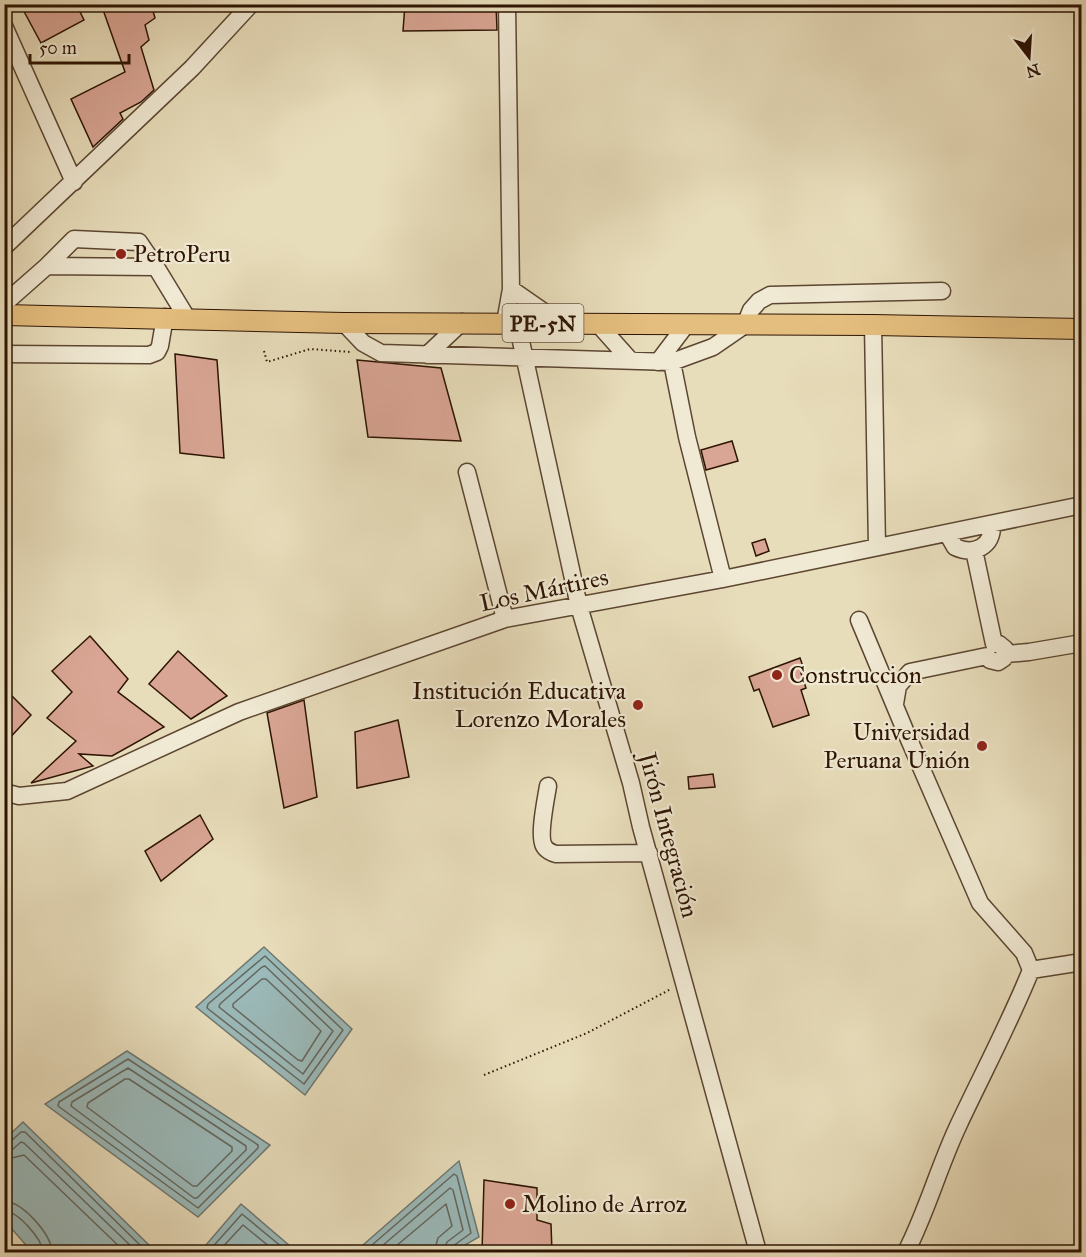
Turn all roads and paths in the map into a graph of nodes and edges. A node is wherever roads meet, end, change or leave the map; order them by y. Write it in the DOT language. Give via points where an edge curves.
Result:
graph roads {
  1 [pos="251,4"];
  2 [pos="507,4"];
  3 [pos="4,26"];
  4 [pos="74,182"];
  5 [pos="4,248"];
  6 [pos="47,266"];
  7 [pos="156,267"];
  8 [pos="511,290"];
  9 [pos="942,291"];
  10 [pos="4,304"];
  11 [pos="4,315"];
  12 [pos="165,317"];
  13 [pos="188,318"];
  14 [pos="462,322"];
  15 [pos="344,323"];
  16 [pos="511,323"];
  17 [pos="560,323"];
  18 [pos="598,324"];
  19 [pos="686,325"];
  20 [pos="745,325"];
  21 [pos="873,325"];
  22 [pos="1082,329"];
  23 [pos="264,351"];
  24 [pos="381,353"];
  25 [pos="4,354"];
  26 [pos="427,355"];
  27 [pos="525,358"];
  28 [pos="631,361"];
  29 [pos="665,362"];
  30 [pos="467,472"];
  31 [pos="1082,505"];
  32 [pos="992,524"];
  33 [pos="947,533"];
  34 [pos="877,547"];
  35 [pos="974,550"];
  36 [pos="723,579"];
  37 [pos="579,606"];
  38 [pos="505,619"];
  39 [pos="860,620"];
  40 [pos="1082,643"];
  41 [pos="996,651"];
  42 [pos="895,705"];
  43 [pos="548,786"];
  44 [pos="4,792"];
  45 [pos="649,853"];
  46 [pos="1082,962"];
  47 [pos="1031,970"];
  48 [pos="684,982"];
  49 [pos="484,1075"];
  50 [pos="758,1252"];
  51 [pos="906,1252"];
  1 -- 4 [label="street" via="192,68"];
  2 -- 8 [label="street"];
  3 -- 4 [label="street"];
  4 -- 5 [label="street"];
  6 -- 7 [label="street"];
  6 -- 7 [label="street" via="74,239 139,242"];
  6 -- 10 [label="street"];
  7 -- 13 [label="street"];
  8 -- 16 [label="street"];
  8 -- 17 [label="street"];
  9 -- 20 [label="street" via="770,295 751,310"];
  11 -- 12 [label="main road, PE-5N"];
  12 -- 13 [label="main road, PE-5N"];
  12 -- 25 [label="street" via="160,346 149,355"];
  13 -- 15 [label="main road, PE-5N"];
  14 -- 15 [label="main road, PE-5N"];
  14 -- 16 [label="main road, PE-5N"];
  14 -- 26 [label="street"];
  15 -- 24 [label="street" via="363,343"];
  16 -- 17 [label="main road, PE-5N"];
  16 -- 27 [label="street, Jirón Integración"];
  17 -- 18 [label="main road, PE-5N"];
  18 -- 19 [label="main road, PE-5N"];
  18 -- 28 [label="street"];
  19 -- 20 [label="main road, PE-5N"];
  19 -- 29 [label="street"];
  20 -- 21 [label="main road, PE-5N"];
  20 -- 29 [label="street" via="713,347"];
  21 -- 22 [label="main road, PE-5N"];
  21 -- 34 [label="street"];
  23 -- 24 [label="path" via="267,362 310,349"];
  24 -- 26 [label="street"];
  26 -- 27 [label="street"];
  27 -- 28 [label="street"];
  27 -- 37 [label="street, Jirón Integración"];
  28 -- 29 [label="street"];
  29 -- 36 [label="street"];
  30 -- 38 [label="street"];
  31 -- 32 [label="street, Los Mártires"];
  32 -- 33 [label="street, Los Mártires"];
  32 -- 35 [label="street" via="989,542"];
  33 -- 34 [label="street, Los Mártires"];
  33 -- 35 [label="street" via="955,547"];
  34 -- 36 [label="street, Los Mártires"];
  35 -- 41 [label="street"];
  36 -- 37 [label="street, Los Mártires"];
  37 -- 38 [label="street, Los Mártires"];
  37 -- 45 [label="street, Jirón Integración"];
  38 -- 44 [label="street, Los Mártires" via="239,712 67,791 19,796"];
  39 -- 42 [label="street"];
  40 -- 41 [label="street" via="1029,652"];
  41 -- 42 [label="street" via="910,672 898,686"];
  42 -- 47 [label="street" via="980,903 1024,952"];
  43 -- 45 [label="street" via="542,837 549,851"];
  45 -- 48 [label="street, Jirón Integración"];
  46 -- 47 [label="street"];
  47 -- 51 [label="street" via="958,1127 922,1222"];
  48 -- 49 [label="path" via="587,1033"];
  48 -- 50 [label="street, Jirón Integración"];
}
